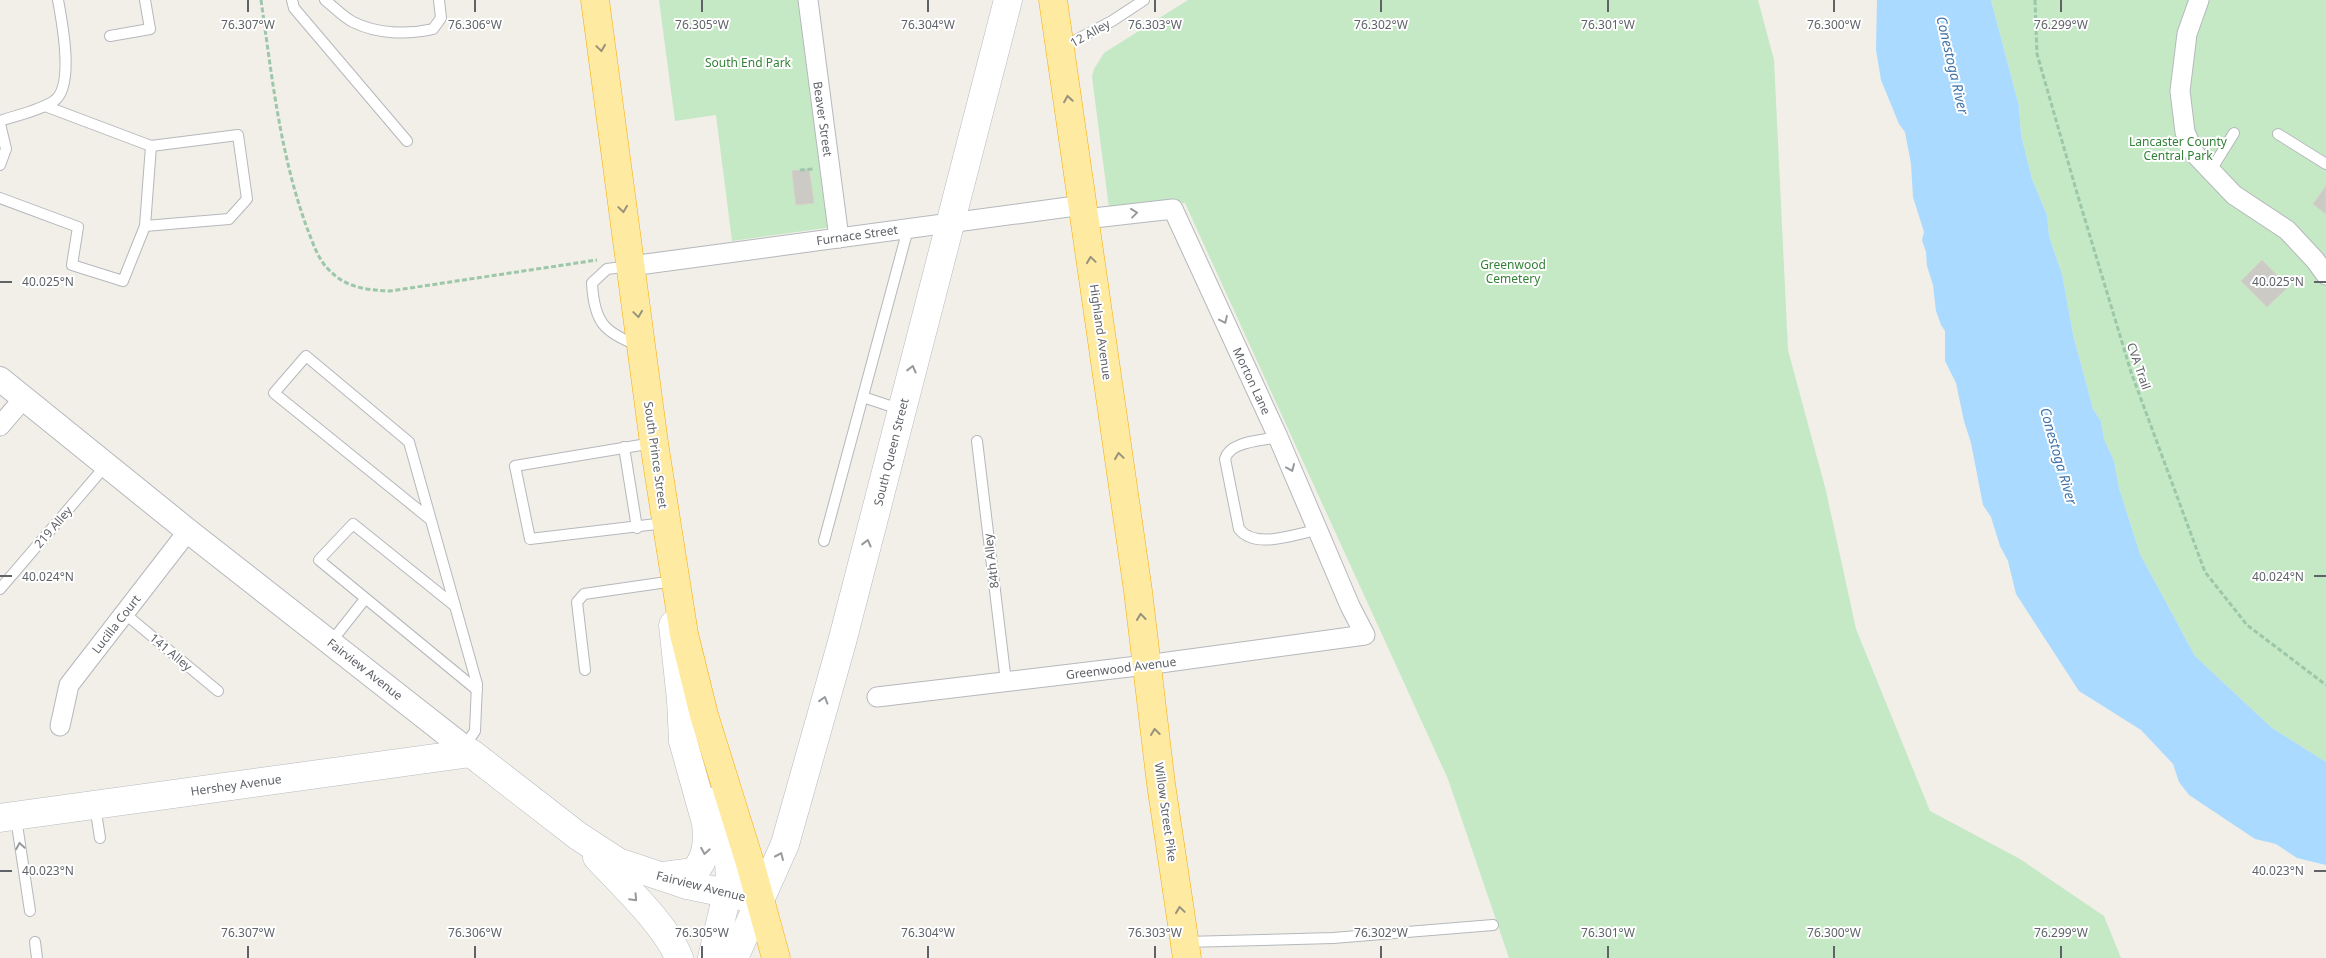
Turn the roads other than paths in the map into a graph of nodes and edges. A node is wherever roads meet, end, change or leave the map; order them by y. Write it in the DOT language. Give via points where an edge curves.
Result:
graph roads {
  1 [pos="58,0"];
  2 [pos="145,0"];
  3 [pos="292,0"];
  4 [pos="326,0"];
  5 [pos="440,0"];
  6 [pos="594,0"];
  7 [pos="808,0"];
  8 [pos="1008,0"];
  9 [pos="1053,0"];
  10 [pos="1144,0"];
  11 [pos="2199,0"];
  12 [pos="110,36"];
  13 [pos="1060,49"];
  14 [pos="45,106"];
  15 [pos="0,122"];
  16 [pos="2234,133"];
  17 [pos="2278,134"];
  18 [pos="407,141"];
  19 [pos="151,146"];
  20 [pos="2326,164"];
  21 [pos="0,165"];
  22 [pos="2211,170"];
  23 [pos="0,198"];
  24 [pos="1084,212"];
  25 [pos="950,222"];
  26 [pos="145,226"];
  27 [pos="908,229"];
  28 [pos="839,238"];
  29 [pos="631,266"];
  30 [pos="2326,275"];
  31 [pos="642,346"];
  32 [pos="0,379"];
  33 [pos="863,397"];
  34 [pos="24,398"];
  35 [pos="902,410"];
  36 [pos="0,426"];
  37 [pos="1278,437"];
  38 [pos="977,440"];
  39 [pos="654,443"];
  40 [pos="624,447"];
  41 [pos="107,464"];
  42 [pos="431,520"];
  43 [pos="665,523"];
  44 [pos="637,528"];
  45 [pos="1317,530"];
  46 [pos="188,531"];
  47 [pos="824,541"];
  48 [pos="674,580"];
  49 [pos="0,589"];
  50 [pos="365,598"];
  51 [pos="455,606"];
  52 [pos="124,613"];
  53 [pos="1365,635"];
  54 [pos="331,642"];
  55 [pos="1146,665"];
  56 [pos="585,670"];
  57 [pos="1006,682"];
  58 [pos="477,690"];
  59 [pos="218,691"];
  60 [pos="877,697"];
  61 [pos="681,700"];
  62 [pos="60,726"];
  63 [pos="468,750"];
  64 [pos="95,805"];
  65 [pos="8,817"];
  66 [pos="578,836"];
  67 [pos="100,838"];
  68 [pos="656,876"];
  69 [pos="728,895"];
  70 [pos="760,900"];
  71 [pos="30,911"];
  72 [pos="1493,925"];
  73 [pos="35,942"];
  74 [pos="1186,950"];
  75 [pos="37,958"];
  76 [pos="679,958"];
  77 [pos="712,958"];
  78 [pos="734,958"];
  79 [pos="776,958"];
  1 -- 14 [label="lane" via="66,60 63,87 56,99"];
  2 -- 12 [label="lane" via="150,30"];
  3 -- 18 [label="lane" via="294,8"];
  4 -- 5 [label="lane" via="353,22 393,33 433,29 441,18"];
  6 -- 29 [label="highway, South Prince Street, one-way"];
  7 -- 28 [label="street, Beaver Street"];
  8 -- 25 [label="main road, South Queen Street"];
  9 -- 13 [label="highway, Highland Avenue"];
  10 -- 13 [label="lane, 12 Alley"];
  11 -- 22 [label="street" via="2187,34 2180,91 2181,112 2194,153"];
  24 -- 13 [label="highway, Highland Avenue, one-way"];
  14 -- 15 [label="lane"];
  14 -- 19 [label="lane"];
  15 -- 21 [label="lane" via="6,149"];
  16 -- 22 [label="lane"];
  17 -- 20 [label="lane"];
  19 -- 26 [label="lane"];
  19 -- 26 [label="lane" via="238,135 247,199 229,219"];
  22 -- 30 [label="street" via="2234,195 2287,230"];
  23 -- 26 [label="lane" via="78,228 72,265 123,281"];
  24 -- 25 [label="street, Furnace Street"];
  24 -- 37 [label="street, Morton Lane, one-way" via="1173,209"];
  55 -- 24 [label="highway, Highland Avenue, one-way"];
  25 -- 27 [label="street, Furnace Street"];
  35 -- 25 [label="main road, South Queen Street, one-way"];
  27 -- 28 [label="street, Furnace Street"];
  27 -- 33 [label="lane"];
  28 -- 29 [label="street, Furnace Street"];
  29 -- 31 [label="highway, South Prince Street, one-way"];
  29 -- 31 [label="lane" via="607,269 592,284 593,305 605,329"];
  31 -- 39 [label="highway, South Prince Street"];
  32 -- 34 [label="street, Fairview Avenue"];
  33 -- 35 [label="lane"];
  33 -- 47 [label="lane"];
  34 -- 36 [label="street"];
  34 -- 41 [label="street, Fairview Avenue"];
  70 -- 35 [label="main road, South Queen Street, one-way" via="785,844"];
  37 -- 45 [label="street, Morton Lane, one-way"];
  37 -- 45 [label="lane" via="1233,447 1227,453 1225,459 1239,529 1245,537 1254,540"];
  38 -- 57 [label="lane, 84th Alley"];
  39 -- 40 [label="lane"];
  39 -- 43 [label="highway, South Prince Street"];
  40 -- 44 [label="lane"];
  40 -- 44 [label="lane" via="515,466 530,539"];
  41 -- 46 [label="street, Fairview Avenue"];
  41 -- 49 [label="lane, 219 Alley"];
  42 -- 42 [label="lane" via="409,442 306,356 274,393"];
  42 -- 51 [label="lane"];
  43 -- 44 [label="lane"];
  43 -- 48 [label="highway, South Prince Street"];
  45 -- 53 [label="street, Morton Lane"];
  46 -- 52 [label="street, Lucilla Court"];
  46 -- 54 [label="street, Fairview Avenue"];
  48 -- 56 [label="lane" via="584,594 577,602"];
  48 -- 61 [label="main road" via="673,630"];
  48 -- 70 [label="highway, South Prince Street" via="704,715"];
  50 -- 51 [label="lane" via="319,560 353,524"];
  50 -- 54 [label="lane"];
  50 -- 58 [label="lane"];
  51 -- 58 [label="lane"];
  52 -- 59 [label="lane, 141 Alley"];
  52 -- 62 [label="street, Lucilla Court" via="70,685"];
  53 -- 55 [label="street, Greenwood Avenue"];
  54 -- 63 [label="street, Fairview Avenue"];
  55 -- 57 [label="street, Greenwood Avenue"];
  74 -- 55 [label="highway, Willow Street Pike, one-way"];
  57 -- 60 [label="street, Greenwood Avenue"];
  58 -- 63 [label="lane" via="475,730"];
  61 -- 68 [label="main road, one-way" via="683,741 706,823 706,850 703,862 694,872"];
  61 -- 69 [label="main road" via="728,842"];
  63 -- 64 [label="main road, Hershey Avenue"];
  63 -- 66 [label="main road, Fairview Avenue"];
  64 -- 65 [label="main road, Hershey Avenue"];
  64 -- 67 [label="lane"];
  71 -- 65 [label="lane, one-way"];
  66 -- 68 [label="main road, Fairview Avenue" via="618,862"];
  66 -- 76 [label="main road, one-way" via="643,907"];
  68 -- 69 [label="main road, Fairview Avenue"];
  69 -- 70 [label="main road, Fairview Avenue"];
  69 -- 77 [label="main road"];
  70 -- 78 [label="main road, South Queen Street"];
  70 -- 79 [label="highway"];
  72 -- 74 [label="lane"];
  73 -- 75 [label="lane"];
}
